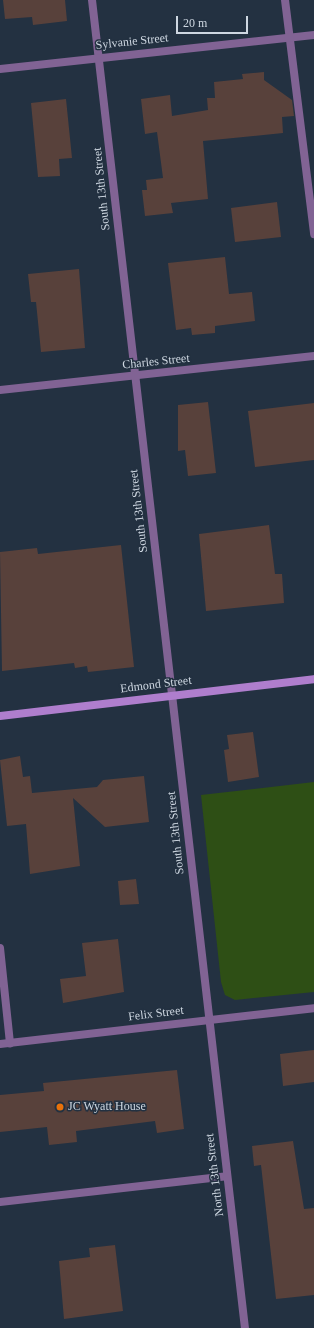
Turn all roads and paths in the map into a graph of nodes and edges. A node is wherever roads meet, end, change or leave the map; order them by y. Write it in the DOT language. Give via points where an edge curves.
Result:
graph roads {
  1 [pos="92,0"];
  2 [pos="285,0"];
  3 [pos="314,35"];
  4 [pos="289,38"];
  5 [pos="99,58"];
  6 [pos="0,69"];
  7 [pos="314,234"];
  8 [pos="314,356"];
  9 [pos="135,376"];
  10 [pos="0,390"];
  11 [pos="314,679"];
  12 [pos="173,695"];
  13 [pos="0,716"];
  14 [pos="0,948"];
  15 [pos="314,1008"];
  16 [pos="208,1019"];
  17 [pos="10,1043"];
  18 [pos="0,1044"];
  19 [pos="228,1176"];
  20 [pos="0,1202"];
  21 [pos="246,1328"];
  1 -- 5 [label="street, South 13th Street"];
  2 -- 4 [label="street"];
  3 -- 4 [label="street, Sylvanie Street"];
  4 -- 5 [label="street, Sylvanie Street"];
  4 -- 7 [label="street"];
  5 -- 6 [label="street, Sylvanie Street"];
  5 -- 9 [label="street, South 13th Street"];
  8 -- 9 [label="street, Charles Street"];
  9 -- 10 [label="street, Charles Street"];
  9 -- 12 [label="street, South 13th Street"];
  11 -- 12 [label="street, Edmond Street"];
  12 -- 13 [label="street, Edmond Street"];
  12 -- 16 [label="street, South 13th Street"];
  14 -- 17 [label="street"];
  15 -- 16 [label="street, Felix Street"];
  16 -- 17 [label="street, Felix Street"];
  16 -- 19 [label="street, North 13th Street"];
  17 -- 18 [label="street, Felix Street"];
  19 -- 20 [label="street"];
  19 -- 21 [label="street, North 13th Street"];
}
